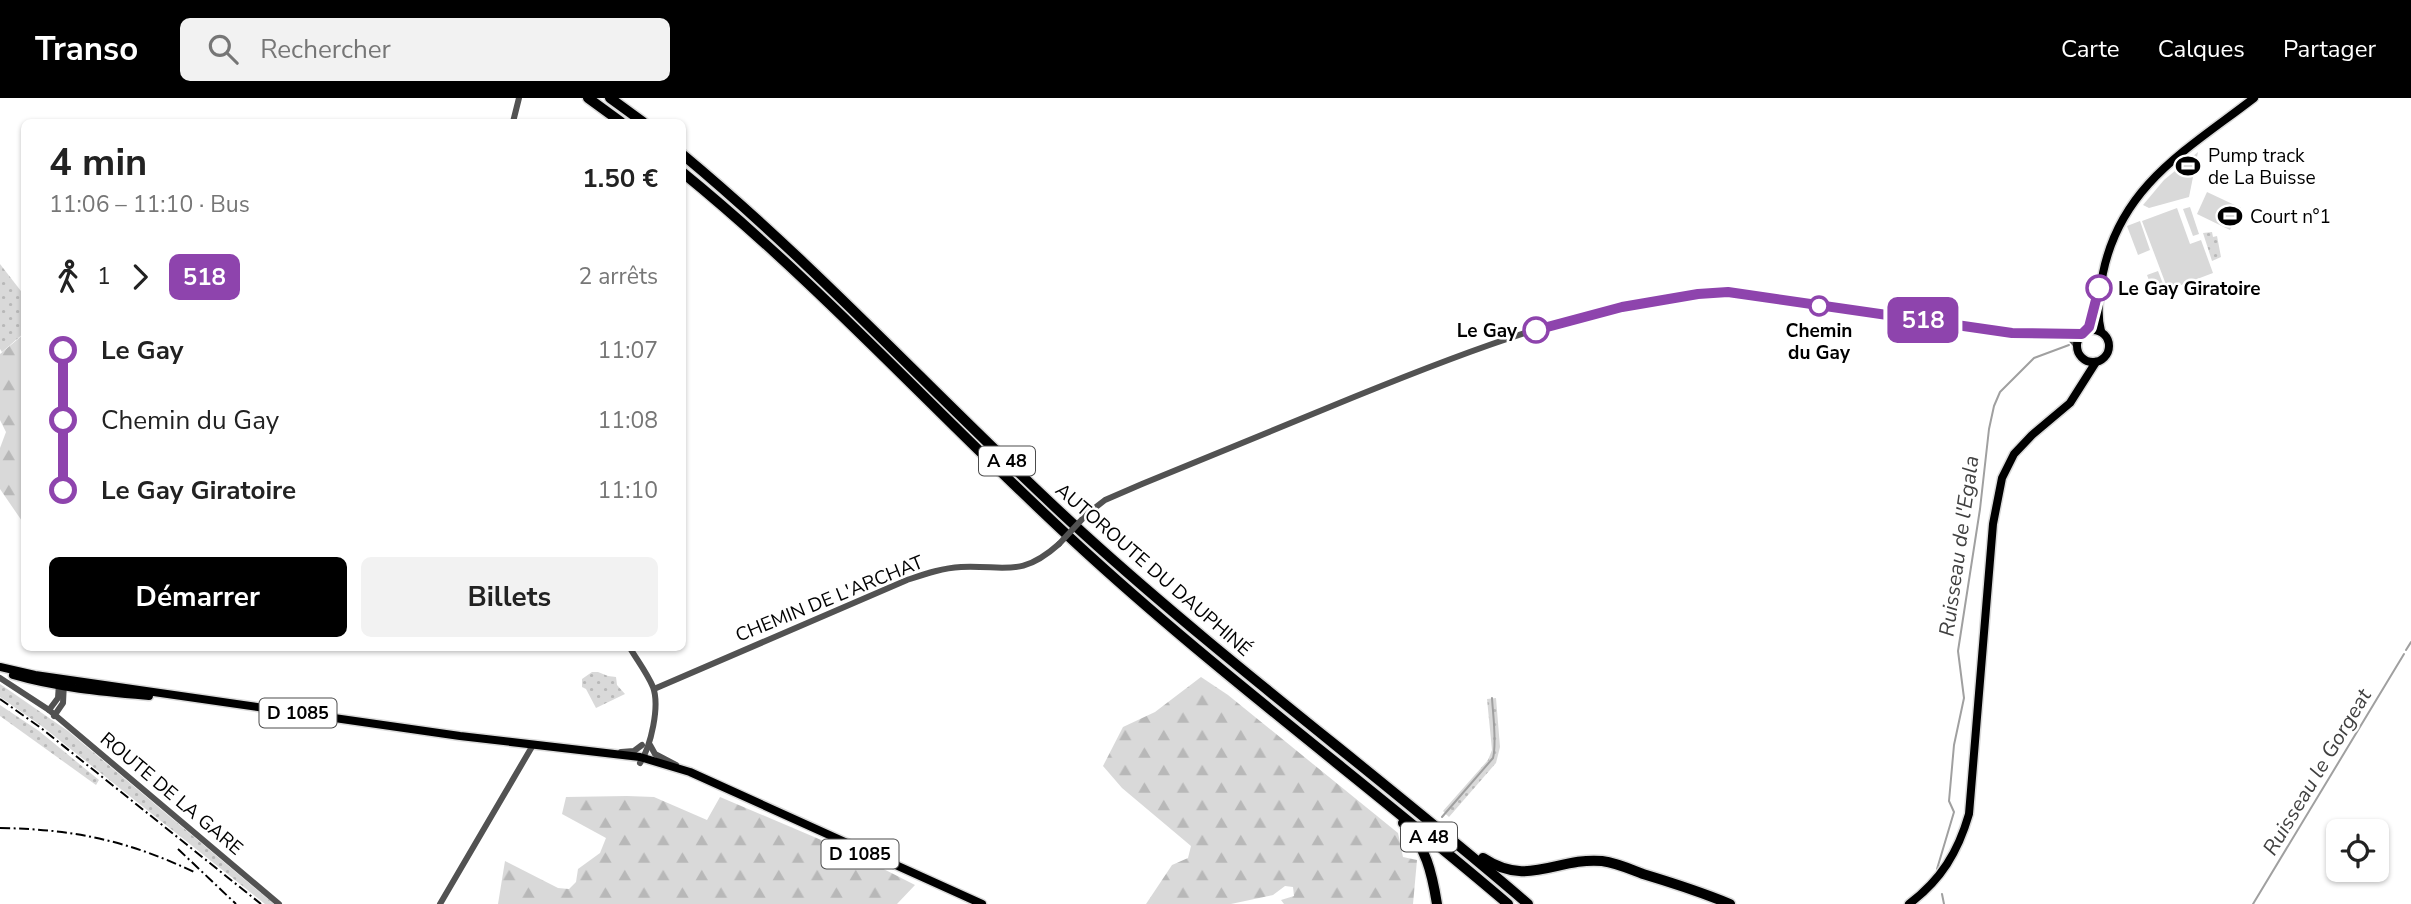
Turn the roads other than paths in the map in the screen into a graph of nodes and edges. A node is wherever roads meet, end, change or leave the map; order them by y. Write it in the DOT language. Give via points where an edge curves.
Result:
graph roads {
  1 [pos="519,98"];
  2 [pos="588,98"];
  3 [pos="610,98"];
  4 [pos="2254,98"];
  5 [pos="514,119"];
  6 [pos="617,119"];
  7 [pos="639,119"];
  8 [pos="686,158"];
  9 [pos="686,175"];
  10 [pos="2101,283"];
  11 [pos="2101,331"];
  12 [pos="2085,332"];
  13 [pos="2056,334"];
  14 [pos="2077,346"];
  15 [pos="2082,359"];
  16 [pos="2096,362"];
  17 [pos="2080,388"];
  18 [pos="632,651"];
  19 [pos="0,669"];
  20 [pos="0,678"];
  21 [pos="62,683"];
  22 [pos="654,689"];
  23 [pos="49,711"];
  24 [pos="532,747"];
  25 [pos="643,752"];
  26 [pos="690,772"];
  27 [pos="1349,772"];
  28 [pos="1442,830"];
  29 [pos="279,904"];
  30 [pos="440,904"];
  31 [pos="970,904"];
  32 [pos="982,904"];
  33 [pos="1437,904"];
  34 [pos="1508,904"];
  35 [pos="1528,904"];
  36 [pos="1730,904"];
  37 [pos="1909,904"];
  1 -- 5 [label="street"];
  2 -- 6 [label="highway"];
  3 -- 7 [label="highway"];
  4 -- 10 [label="main road" via="2168,165 2136,197 2112,240"];
  8 -- 28 [label="highway, AUTOROUTE DU DAUPHINÉ / A 48" via="795,254 1124,569"];
  9 -- 27 [label="highway, AUTOROUTE DU DAUPHINÉ / A 48" via="778,255 1093,559"];
  10 -- 11 [label="main road"];
  10 -- 12 [label="main road"];
  11 -- 12 [label="main road"];
  11 -- 16 [label="main road" via="2108,339 2109,351"];
  12 -- 13 [label="street, CHEMIN DE L'ARCHAT"];
  12 -- 14 [label="main road"];
  13 -- 14 [label="street"];
  13 -- 22 [label="street, CHEMIN DE L'ARCHAT, bridge" via="2012,333 1728,292 1614,308 1438,362 1105,500 1041,559 1023,567 964,567 908,580"];
  14 -- 15 [label="main road"];
  15 -- 16 [label="main road"];
  15 -- 17 [label="main road"];
  16 -- 17 [label="main road"];
  17 -- 37 [label="main road" via="2070,403 2022,444 2002,478 1993,524 1969,814 1960,844 1945,870"];
  18 -- 22 [label="street"];
  19 -- 21 [label="main road, D 1085"];
  20 -- 23 [label="street, ROUTE DE LA GARE"];
  21 -- 23 [label="street"];
  21 -- 24 [label="main road, D 1085"];
  22 -- 25 [label="street" via="653,720"];
  23 -- 29 [label="street, ROUTE DE LA GARE"];
  24 -- 25 [label="main road, D 1085"];
  24 -- 25 [label="main road, D 1085"];
  24 -- 30 [label="street"];
  25 -- 26 [label="main road, D 1085"];
  25 -- 26 [label="street"];
  25 -- 31 [label="main road, D 1085" via="688,777"];
  26 -- 32 [label="main road, D 1085"];
  27 -- 33 [label="highway" via="1419,842 1429,862"];
  27 -- 34 [label="highway, AUTOROUTE DU DAUPHINÉ / A 48"];
  28 -- 35 [label="highway, AUTOROUTE DU DAUPHINÉ / A 48"];
  28 -- 36 [label="highway" via="1508,871 1536,872 1581,862 1608,862"];
}
